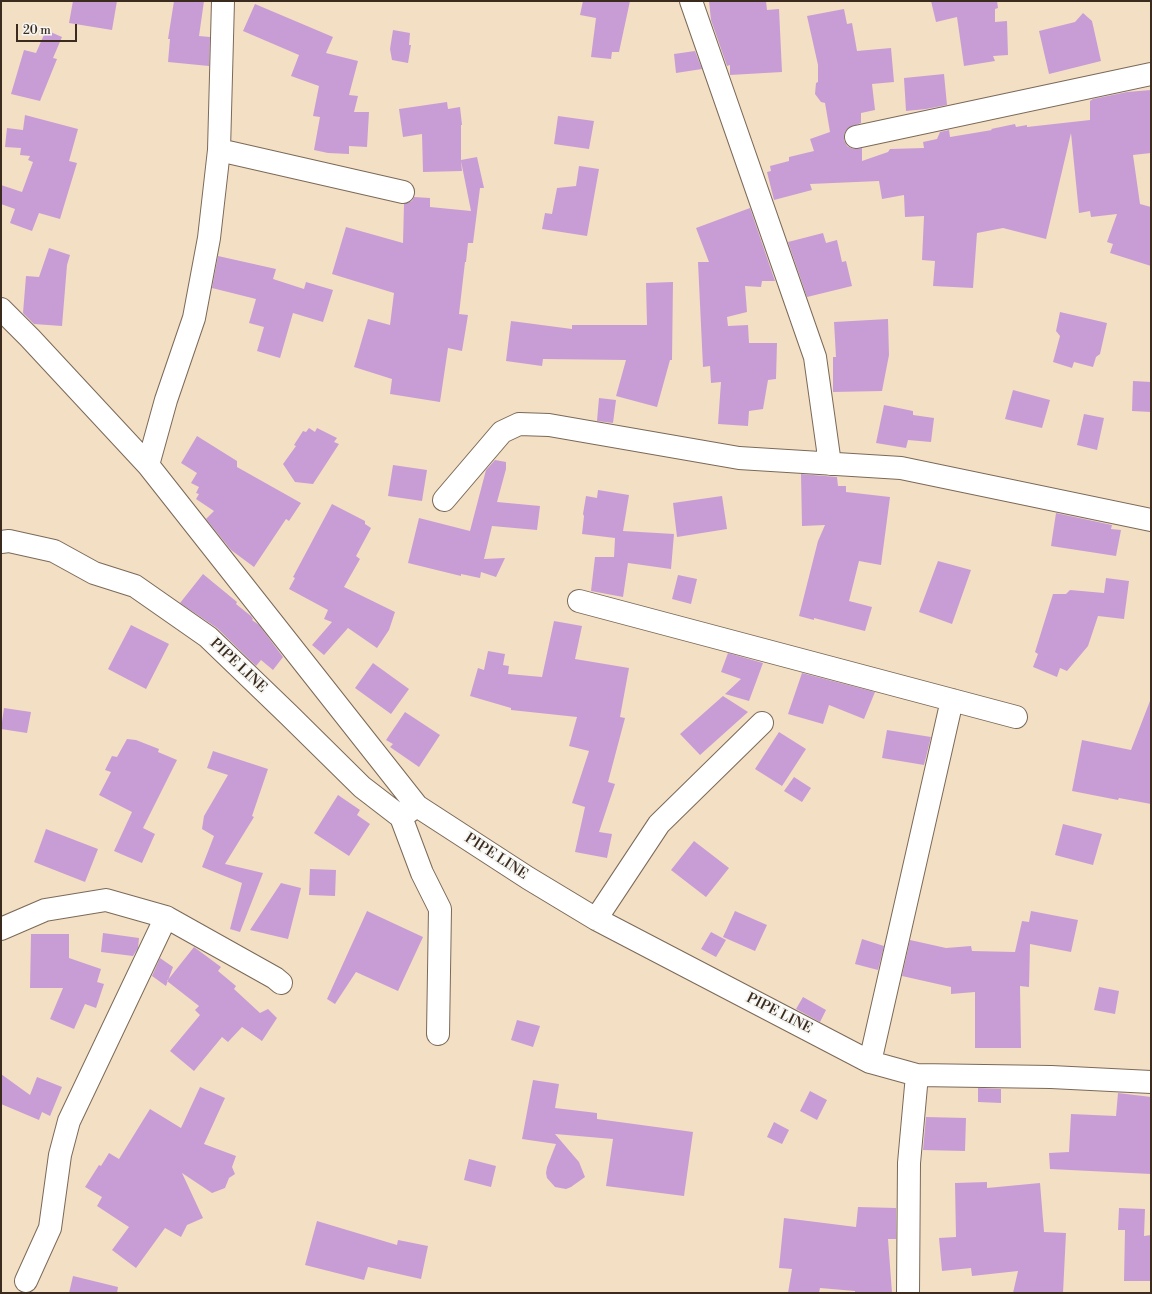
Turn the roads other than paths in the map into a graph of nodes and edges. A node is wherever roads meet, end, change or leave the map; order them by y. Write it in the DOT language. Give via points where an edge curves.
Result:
graph roads {
  1 [pos="223,1"];
  2 [pos="691,1"];
  3 [pos="1151,74"];
  4 [pos="856,138"];
  5 [pos="219,150"];
  6 [pos="402,192"];
  7 [pos="1,309"];
  8 [pos="830,464"];
  9 [pos="148,465"];
  10 [pos="444,500"];
  11 [pos="1151,520"];
  12 [pos="1,542"];
  13 [pos="578,601"];
  14 [pos="952,700"];
  15 [pos="1016,717"];
  16 [pos="762,723"];
  17 [pos="409,812"];
  18 [pos="166,917"];
  19 [pos="596,919"];
  20 [pos="1,929"];
  21 [pos="281,983"];
  22 [pos="438,1034"];
  23 [pos="870,1062"];
  24 [pos="917,1075"];
  25 [pos="1151,1082"];
  26 [pos="26,1281"];
  27 [pos="908,1293"];
  1 -- 5 [label="street"];
  2 -- 8 [label="street" via="815,358"];
  3 -- 4 [label="street"];
  5 -- 6 [label="street"];
  5 -- 9 [label="street" via="209,238 194,318 166,400"];
  7 -- 9 [label="street"];
  8 -- 10 [label="street" via="739,458 549,425 519,424 502,432"];
  8 -- 11 [label="street" via="901,468"];
  9 -- 17 [label="street"];
  12 -- 17 [label="street, PIPE LINE" via="9,541 54,551 94,573 135,586 208,637 362,787"];
  13 -- 14 [label="street"];
  14 -- 15 [label="street"];
  14 -- 23 [label="street"];
  16 -- 19 [label="street" via="659,824"];
  17 -- 19 [label="street, PIPE LINE"];
  17 -- 22 [label="street" via="422,873 440,909"];
  18 -- 20 [label="street" via="106,900 44,910"];
  18 -- 21 [label="street"];
  18 -- 26 [label="street" via="69,1121 60,1155 50,1228"];
  19 -- 23 [label="street, PIPE LINE"];
  23 -- 24 [label="street, PIPE LINE"];
  24 -- 25 [label="street, PIPE LINE" via="1051,1077"];
  24 -- 27 [label="street" via="909,1163"];
}
